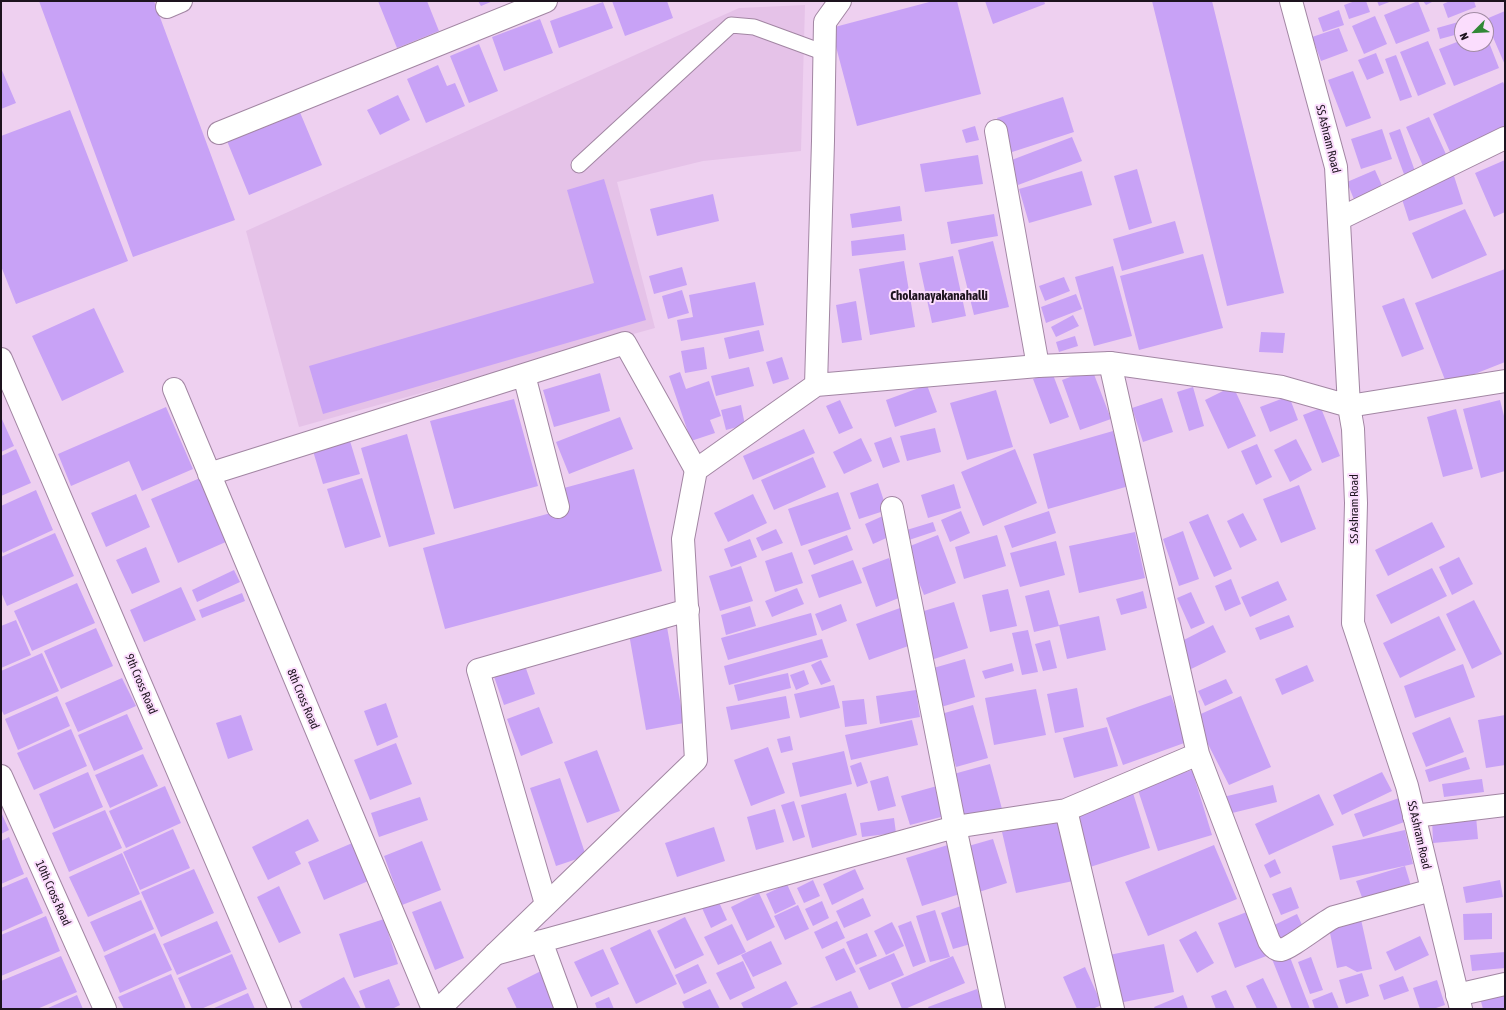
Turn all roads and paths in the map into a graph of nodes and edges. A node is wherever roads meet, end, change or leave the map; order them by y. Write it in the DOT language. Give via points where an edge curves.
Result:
graph roads {
  1 [pos="546,1"];
  2 [pos="840,1"];
  3 [pos="1291,1"];
  4 [pos="825,53"];
  5 [pos="996,131"];
  6 [pos="219,133"];
  7 [pos="1505,138"];
  8 [pos="579,165"];
  9 [pos="1339,219"];
  10 [pos="1,359"];
  11 [pos="1110,362"];
  12 [pos="1038,366"];
  13 [pos="524,375"];
  14 [pos="1505,381"];
  15 [pos="816,385"];
  16 [pos="174,389"];
  17 [pos="1349,406"];
  18 [pos="696,470"];
  19 [pos="210,474"];
  20 [pos="558,507"];
  21 [pos="892,508"];
  22 [pos="688,610"];
  23 [pos="1198,754"];
  24 [pos="1,776"];
  25 [pos="1505,805"];
  26 [pos="1066,810"];
  27 [pos="1414,816"];
  28 [pos="955,827"];
  29 [pos="1432,890"];
  30 [pos="546,904"];
  31 [pos="541,941"];
  32 [pos="495,954"];
  33 [pos="1505,984"];
  34 [pos="1459,1002"];
  35 [pos="105,1009"];
  36 [pos="280,1009"];
  37 [pos="433,1009"];
  38 [pos="439,1009"];
  39 [pos="566,1009"];
  40 [pos="994,1009"];
  41 [pos="1113,1009"];
  1 -- 6 [label="street"];
  2 -- 4 [label="street" via="825,22"];
  3 -- 9 [label="street, SS Ashram Road" via="1336,167"];
  4 -- 8 [label="lane" via="754,27 731,25"];
  4 -- 15 [label="street"];
  5 -- 12 [label="street"];
  7 -- 9 [label="street"];
  9 -- 17 [label="street, SS Ashram Road"];
  10 -- 36 [label="street, 9th Cross Road"];
  11 -- 12 [label="street"];
  11 -- 17 [label="street" via="1282,386"];
  11 -- 23 [label="street"];
  12 -- 15 [label="street"];
  13 -- 18 [label="street" via="625,343"];
  13 -- 19 [label="street"];
  13 -- 20 [label="street"];
  14 -- 17 [label="street"];
  15 -- 18 [label="street"];
  16 -- 19 [label="street, 8th Cross Road"];
  17 -- 27 [label="street, SS Ashram Road" via="1353,429 1356,503 1353,623 1407,786"];
  18 -- 22 [label="street" via="683,539"];
  19 -- 37 [label="street, 8th Cross Road"];
  21 -- 28 [label="street"];
  22 -- 30 [label="street" via="696,760"];
  22 -- 30 [label="street" via="478,670"];
  23 -- 26 [label="street"];
  23 -- 29 [label="street" via="1269,942 1274,948 1280,950 1288,947 1334,917"];
  24 -- 35 [label="street, 10th Cross Road"];
  25 -- 27 [label="street"];
  26 -- 28 [label="street"];
  26 -- 41 [label="street"];
  27 -- 29 [label="street, SS Ashram Road"];
  28 -- 31 [label="street"];
  28 -- 40 [label="street"];
  29 -- 34 [label="street, SS Ashram Road"];
  30 -- 32 [label="street"];
  31 -- 32 [label="street"];
  31 -- 39 [label="street"];
  32 -- 38 [label="street"];
  33 -- 34 [label="street"];
}
